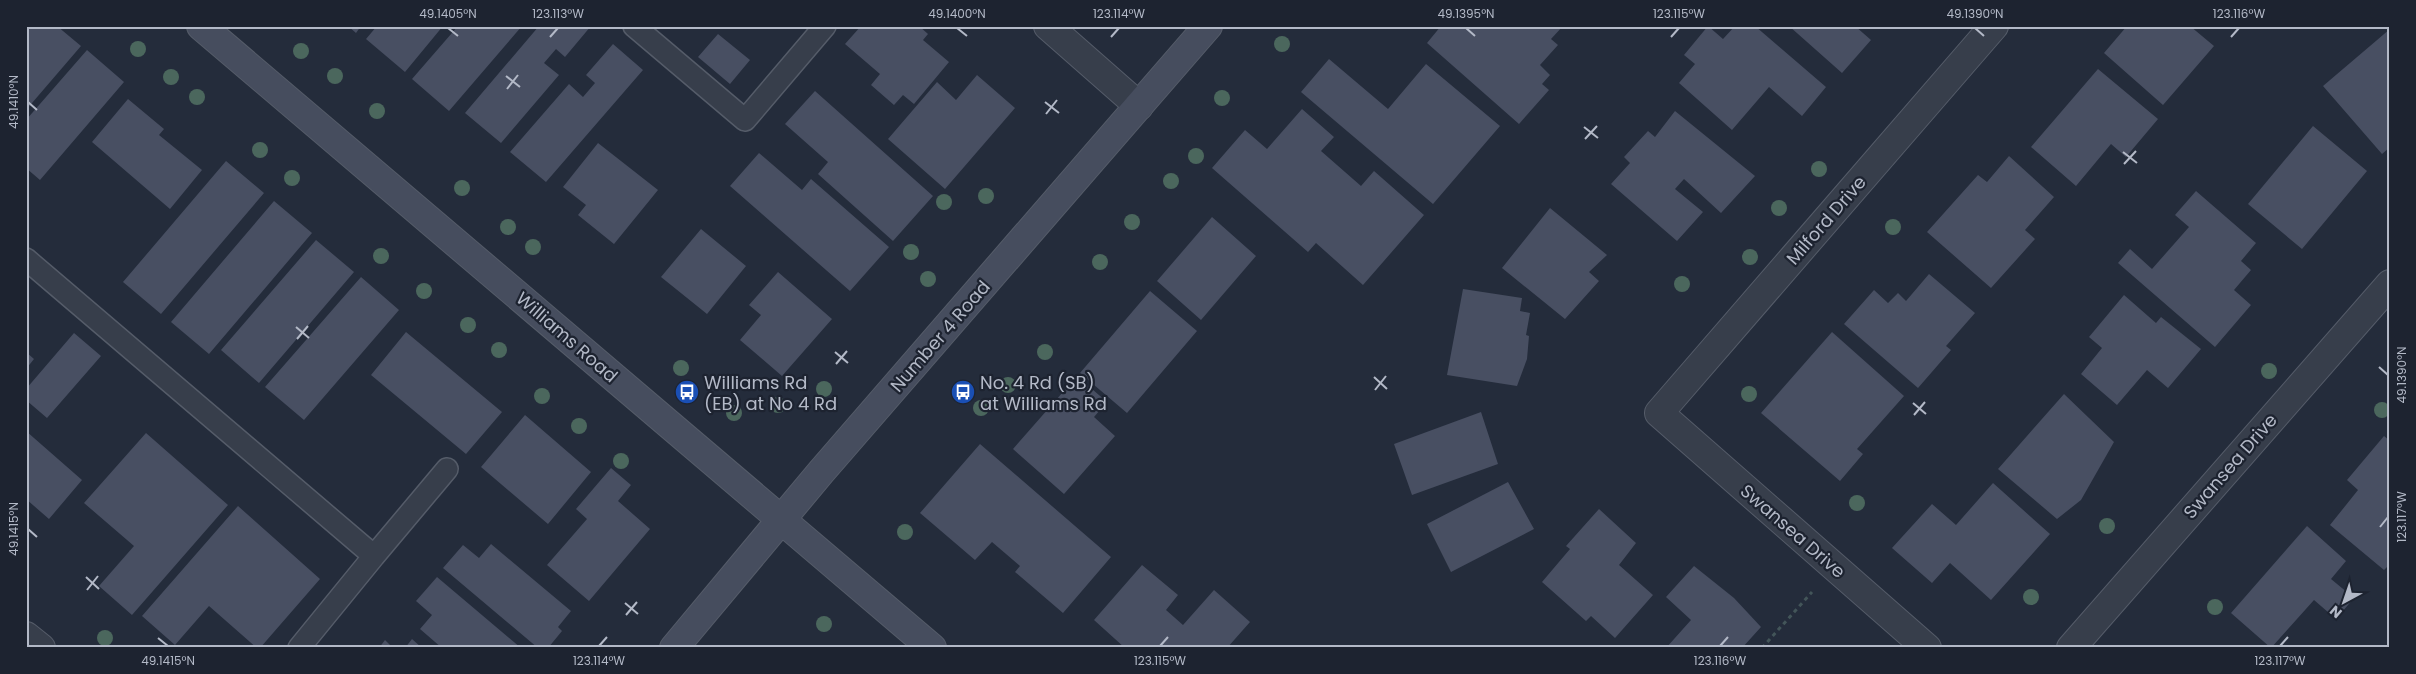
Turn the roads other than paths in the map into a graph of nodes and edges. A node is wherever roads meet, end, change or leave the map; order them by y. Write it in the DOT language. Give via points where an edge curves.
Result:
graph roads {
  1 [pos="202,26"];
  2 [pos="634,26"];
  3 [pos="825,26"];
  4 [pos="1048,26"];
  5 [pos="1208,26"];
  6 [pos="1994,26"];
  7 [pos="1140,106"];
  8 [pos="26,259"];
  9 [pos="2390,284"];
  10 [pos="1659,413"];
  11 [pos="447,469"];
  12 [pos="781,520"];
  13 [pos="374,556"];
  14 [pos="26,636"];
  15 [pos="676,647"];
  16 [pos="40,648"];
  17 [pos="299,648"];
  18 [pos="932,648"];
  19 [pos="1927,648"];
  20 [pos="2071,648"];
  1 -- 12 [label="street, Williams Road"];
  2 -- 3 [label="lane" via="745,120"];
  4 -- 7 [label="street"];
  5 -- 7 [label="street, Number 4 Road"];
  6 -- 10 [label="street, Milford Drive"];
  7 -- 12 [label="street, Number 4 Road"];
  8 -- 13 [label="lane"];
  9 -- 20 [label="street, Swansea Drive"];
  10 -- 19 [label="street, Swansea Drive"];
  11 -- 13 [label="lane"];
  12 -- 15 [label="street, Number 4 Road"];
  12 -- 18 [label="street, Williams Road"];
  13 -- 17 [label="lane"];
  14 -- 16 [label="street"];
}
